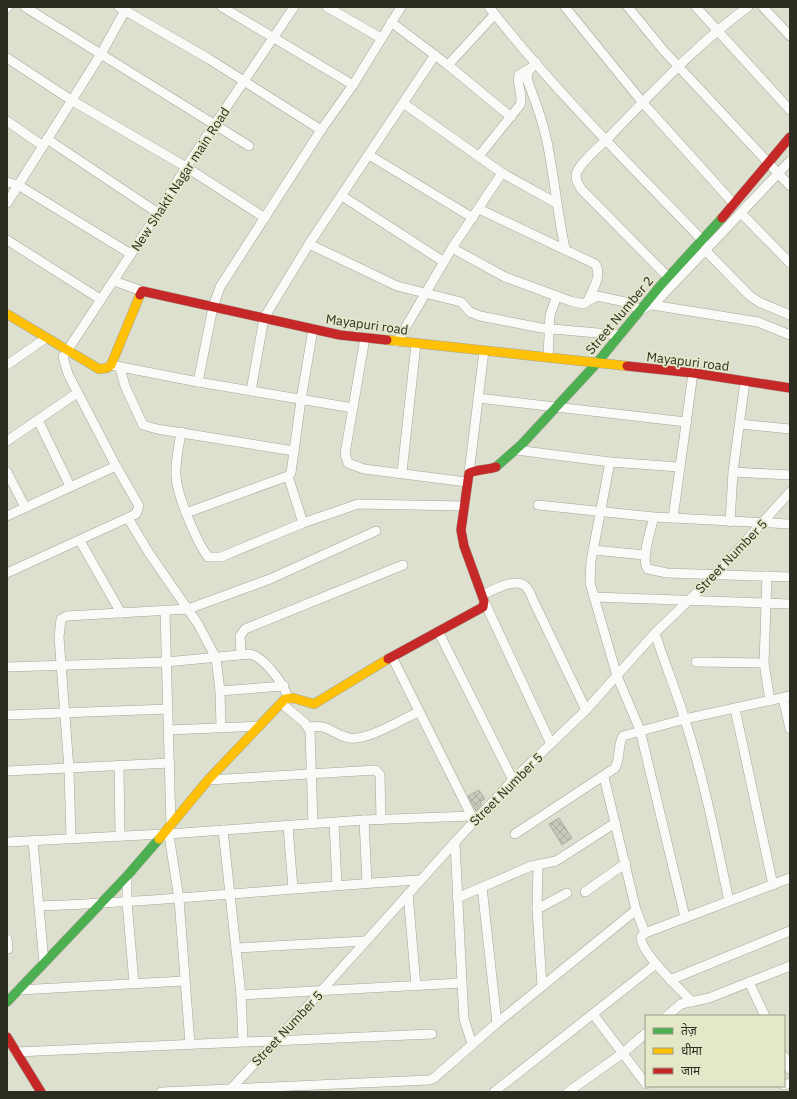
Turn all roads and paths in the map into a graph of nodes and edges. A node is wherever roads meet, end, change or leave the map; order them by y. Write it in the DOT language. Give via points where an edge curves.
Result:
graph roads {
  1 [pos="25,7"];
  2 [pos="222,7"];
  3 [pos="294,7"];
  4 [pos="327,7"];
  5 [pos="401,7"];
  6 [pos="565,7"];
  7 [pos="628,7"];
  8 [pos="696,7"];
  9 [pos="748,7"];
  10 [pos="763,7"];
  11 [pos="124,8"];
  12 [pos="492,11"];
  13 [pos="391,22"];
  14 [pos="717,30"];
  15 [pos="790,36"];
  16 [pos="275,38"];
  17 [pos="381,38"];
  18 [pos="101,54"];
  19 [pos="436,55"];
  20 [pos="7,58"];
  21 [pos="448,64"];
  22 [pos="533,65"];
  23 [pos="679,68"];
  24 [pos="244,83"];
  25 [pos="353,85"];
  26 [pos="71,100"];
  27 [pos="643,102"];
  28 [pos="403,103"];
  29 [pos="790,110"];
  30 [pos="511,117"];
  31 [pos="7,121"];
  32 [pos="215,125"];
  33 [pos="321,130"];
  34 [pos="790,137"];
  35 [pos="606,140"];
  36 [pos="45,142"];
  37 [pos="249,146"];
  38 [pos="369,154"];
  39 [pos="479,156"];
  40 [pos="790,161"];
  41 [pos="768,162"];
  42 [pos="186,167"];
  43 [pos="502,173"];
  44 [pos="779,173"];
  45 [pos="7,182"];
  46 [pos="18,185"];
  47 [pos="790,186"];
  48 [pos="342,196"];
  49 [pos="7,203"];
  50 [pos="556,203"];
  51 [pos="734,204"];
  52 [pos="479,208"];
  53 [pos="741,213"];
  54 [pos="158,214"];
  55 [pos="266,218"];
  56 [pos="473,218"];
  57 [pos="7,240"];
  58 [pos="309,244"];
  59 [pos="704,246"];
  60 [pos="452,248"];
  61 [pos="565,248"];
  62 [pos="130,254"];
  63 [pos="444,262"];
  64 [pos="790,263"];
  65 [pos="668,278"];
  66 [pos="114,281"];
  67 [pos="142,291"];
  68 [pos="426,293"];
  69 [pos="557,296"];
  70 [pos="100,299"];
  71 [pos="588,301"];
  72 [pos="652,304"];
  73 [pos="213,307"];
  74 [pos="641,310"];
  75 [pos="7,314"];
  76 [pos="790,315"];
  77 [pos="264,318"];
  78 [pos="313,329"];
  79 [pos="550,329"];
  80 [pos="620,335"];
  81 [pos="790,335"];
  82 [pos="46,338"];
  83 [pos="364,338"];
  84 [pos="397,342"];
  85 [pos="416,344"];
  86 [pos="484,350"];
  87 [pos="67,351"];
  88 [pos="548,357"];
  89 [pos="596,364"];
  90 [pos="7,365"];
  91 [pos="116,367"];
  92 [pos="693,373"];
  93 [pos="745,381"];
  94 [pos="198,382"];
  95 [pos="790,388"];
  96 [pos="252,391"];
  97 [pos="77,393"];
  98 [pos="478,398"];
  99 [pos="300,400"];
  100 [pos="353,408"];
  101 [pos="555,408"];
  102 [pos="38,420"];
  103 [pos="686,422"];
  104 [pos="740,424"];
  105 [pos="790,428"];
  106 [pos="181,432"];
  107 [pos="7,441"];
  108 [pos="516,450"];
  109 [pos="294,451"];
  110 [pos="610,462"];
  111 [pos="116,466"];
  112 [pos="679,467"];
  113 [pos="7,472"];
  114 [pos="402,472"];
  115 [pos="733,472"];
  116 [pos="790,475"];
  117 [pos="288,476"];
  118 [pos="468,478"];
  119 [pos="70,486"];
  120 [pos="790,492"];
  121 [pos="465,501"];
  122 [pos="538,504"];
  123 [pos="25,507"];
  124 [pos="601,512"];
  125 [pos="186,513"];
  126 [pos="7,516"];
  127 [pos="654,517"];
  128 [pos="128,518"];
  129 [pos="673,518"];
  130 [pos="730,522"];
  131 [pos="303,523"];
  132 [pos="762,524"];
  133 [pos="790,524"];
  134 [pos="376,531"];
  135 [pos="80,540"];
  136 [pos="593,550"];
  137 [pos="645,555"];
  138 [pos="402,565"];
  139 [pos="7,573"];
  140 [pos="714,574"];
  141 [pos="767,576"];
  142 [pos="790,577"];
  143 [pos="594,597"];
  144 [pos="483,598"];
  145 [pos="688,600"];
  146 [pos="766,603"];
  147 [pos="790,604"];
  148 [pos="188,610"];
  149 [pos="165,612"];
  150 [pos="121,613"];
  151 [pos="439,633"];
  152 [pos="655,633"];
  153 [pos="241,654"];
  154 [pos="392,657"];
  155 [pos="216,658"];
  156 [pos="166,662"];
  157 [pos="696,662"];
  158 [pos="764,662"];
  159 [pos="61,665"];
  160 [pos="7,667"];
  161 [pos="617,676"];
  162 [pos="284,686"];
  163 [pos="220,691"];
  164 [pos="786,697"];
  165 [pos="285,700"];
  166 [pos="770,701"];
  167 [pos="168,709"];
  168 [pos="734,709"];
  169 [pos="586,710"];
  170 [pos="418,712"];
  171 [pos="63,713"];
  172 [pos="7,715"];
  173 [pos="685,719"];
  174 [pos="259,726"];
  175 [pos="308,726"];
  176 [pos="221,727"];
  177 [pos="790,729"];
  178 [pos="169,730"];
  179 [pos="640,730"];
  180 [pos="551,744"];
  181 [pos="170,763"];
  182 [pos="119,766"];
  183 [pos="68,769"];
  184 [pos="7,771"];
  185 [pos="312,773"];
  186 [pos="604,777"];
  187 [pos="208,780"];
  188 [pos="513,780"];
  189 [pos="472,819"];
  190 [pos="364,820"];
  191 [pos="381,820"];
  192 [pos="334,823"];
  193 [pos="615,823"];
  194 [pos="313,824"];
  195 [pos="288,826"];
  196 [pos="223,830"];
  197 [pos="167,831"];
  198 [pos="515,834"];
  199 [pos="120,836"];
  200 [pos="71,838"];
  201 [pos="33,841"];
  202 [pos="7,842"];
  203 [pos="455,842"];
  204 [pos="626,863"];
  205 [pos="538,865"];
  206 [pos="127,876"];
  207 [pos="790,878"];
  208 [pos="421,880"];
  209 [pos="367,883"];
  210 [pos="337,885"];
  211 [pos="773,885"];
  212 [pos="482,887"];
  213 [pos="293,889"];
  214 [pos="585,892"];
  215 [pos="567,893"];
  216 [pos="408,894"];
  217 [pos="231,895"];
  218 [pos="457,898"];
  219 [pos="180,899"];
  220 [pos="729,901"];
  221 [pos="127,902"];
  222 [pos="99,904"];
  223 [pos="40,906"];
  224 [pos="537,909"];
  225 [pos="636,910"];
  226 [pos="685,917"];
  227 [pos="645,932"];
  228 [pos="788,932"];
  229 [pos="7,939"];
  230 [pos="366,941"];
  231 [pos="790,941"];
  232 [pos="236,948"];
  233 [pos="8,949"];
  234 [pos="44,963"];
  235 [pos="656,964"];
  236 [pos="790,966"];
  237 [pos="670,980"];
  238 [pos="184,981"];
  239 [pos="750,982"];
  240 [pos="134,983"];
  241 [pos="462,984"];
  242 [pos="416,986"];
  243 [pos="542,986"];
  244 [pos="18,990"];
  245 [pos="321,992"];
  246 [pos="241,995"];
  247 [pos="7,1002"];
  248 [pos="692,1002"];
  249 [pos="593,1014"];
  250 [pos="667,1015"];
  251 [pos="765,1015"];
  252 [pos="497,1022"];
  253 [pos="432,1034"];
  254 [pos="645,1034"];
  255 [pos="7,1037"];
  256 [pos="277,1040"];
  257 [pos="243,1041"];
  258 [pos="190,1044"];
  259 [pos="472,1044"];
  260 [pos="16,1052"];
  261 [pos="623,1052"];
  262 [pos="785,1058"];
  263 [pos="790,1069"];
  264 [pos="391,1082"];
  265 [pos="645,1083"];
  266 [pos="345,1088"];
  267 [pos="295,1089"];
  268 [pos="230,1090"];
  269 [pos="41,1092"];
  270 [pos="160,1092"];
  271 [pos="391,1092"];
  272 [pos="494,1092"];
  273 [pos="568,1092"];
  1 -- 18 [label="street"];
  2 -- 16 [label="street"];
  3 -- 16 [label="street, New Shakti Nagar main Road"];
  4 -- 17 [label="street"];
  5 -- 13 [label="street"];
  6 -- 27 [label="street"];
  7 -- 23 [label="street"];
  8 -- 14 [label="street"];
  9 -- 14 [label="street"];
  10 -- 15 [label="street"];
  11 -- 18 [label="street"];
  11 -- 24 [label="street"];
  12 -- 21 [label="street"];
  12 -- 22 [label="street"];
  13 -- 17 [label="street"];
  13 -- 19 [label="street"];
  14 -- 23 [label="street"];
  14 -- 29 [label="street"];
  16 -- 24 [label="street, New Shakti Nagar main Road"];
  16 -- 25 [label="street"];
  17 -- 25 [label="street"];
  18 -- 26 [label="street"];
  18 -- 32 [label="street"];
  19 -- 21 [label="street"];
  19 -- 28 [label="street"];
  20 -- 26 [label="street"];
  21 -- 30 [label="street"];
  22 -- 30 [label="street" via="519,75 521,103"];
  22 -- 35 [label="street"];
  22 -- 50 [label="street" via="527,79 548,144"];
  23 -- 27 [label="street"];
  23 -- 41 [label="street"];
  24 -- 32 [label="street, New Shakti Nagar main Road"];
  24 -- 33 [label="street"];
  25 -- 33 [label="street"];
  26 -- 36 [label="street"];
  26 -- 42 [label="street"];
  27 -- 35 [label="street"];
  27 -- 51 [label="street"];
  28 -- 38 [label="street"];
  28 -- 39 [label="street"];
  30 -- 39 [label="street"];
  31 -- 36 [label="street"];
  32 -- 37 [label="street"];
  32 -- 42 [label="street, New Shakti Nagar main Road"];
  33 -- 55 [label="street"];
  34 -- 41 [label="street, Street Number 2"];
  35 -- 59 [label="street"];
  35 -- 65 [label="street" via="579,168 576,180 581,189"];
  36 -- 46 [label="street"];
  36 -- 54 [label="street"];
  38 -- 48 [label="street"];
  38 -- 56 [label="street"];
  39 -- 43 [label="street"];
  40 -- 44 [label="street"];
  41 -- 44 [label="street"];
  41 -- 51 [label="street, Street Number 2"];
  42 -- 54 [label="street, New Shakti Nagar main Road"];
  42 -- 55 [label="street"];
  43 -- 50 [label="street"];
  43 -- 52 [label="street"];
  44 -- 47 [label="street"];
  44 -- 53 [label="street"];
  45 -- 46 [label="street"];
  46 -- 49 [label="street"];
  46 -- 62 [label="street"];
  48 -- 58 [label="street"];
  48 -- 63 [label="street"];
  50 -- 61 [label="street"];
  51 -- 59 [label="street, Street Number 2"];
  52 -- 56 [label="street"];
  52 -- 61 [label="street"];
  53 -- 59 [label="street"];
  53 -- 64 [label="street"];
  54 -- 62 [label="street, New Shakti Nagar main Road"];
  55 -- 73 [label="street" via="230,271"];
  56 -- 60 [label="street"];
  57 -- 70 [label="street"];
  58 -- 68 [label="street" via="397,286"];
  58 -- 77 [label="street"];
  59 -- 65 [label="street, Street Number 2"];
  59 -- 72 [label="street"];
  59 -- 76 [label="street" via="750,296"];
  60 -- 63 [label="street"];
  60 -- 69 [label="street" via="505,277"];
  61 -- 71 [label="street" via="591,261 597,267 598,277"];
  62 -- 66 [label="street, New Shakti Nagar main Road"];
  63 -- 68 [label="street"];
  65 -- 74 [label="street, Street Number 2"];
  66 -- 67 [label="street"];
  66 -- 70 [label="street, New Shakti Nagar main Road"];
  67 -- 73 [label="street, Mayapuri road"];
  67 -- 91 [label="street"];
  68 -- 79 [label="street" via="461,302 470,312 480,316"];
  68 -- 84 [label="street"];
  69 -- 71 [label="street" via="583,304"];
  69 -- 79 [label="street" via="552,308"];
  70 -- 87 [label="street, New Shakti Nagar main Road"];
  71 -- 74 [label="street" via="597,296 609,297"];
  72 -- 74 [label="street"];
  72 -- 81 [label="street" via="758,322"];
  73 -- 77 [label="street, Mayapuri road"];
  73 -- 94 [label="street"];
  74 -- 80 [label="street, Street Number 2"];
  75 -- 82 [label="street"];
  77 -- 78 [label="street, Mayapuri road"];
  77 -- 96 [label="street"];
  78 -- 83 [label="street, Mayapuri road"];
  78 -- 99 [label="street"];
  79 -- 80 [label="street"];
  79 -- 88 [label="street"];
  80 -- 89 [label="street, Street Number 2"];
  82 -- 87 [label="street"];
  82 -- 90 [label="street"];
  83 -- 84 [label="street, Mayapuri road"];
  83 -- 100 [label="street"];
  84 -- 85 [label="street, Mayapuri road"];
  85 -- 86 [label="street, Mayapuri road"];
  85 -- 114 [label="street"];
  86 -- 88 [label="street, Mayapuri road"];
  86 -- 98 [label="street"];
  87 -- 91 [label="street" via="99,369"];
  87 -- 97 [label="street" via="63,362"];
  88 -- 89 [label="street, Mayapuri road"];
  89 -- 92 [label="street, Mayapuri road"];
  89 -- 101 [label="street, Street Number 2"];
  91 -- 94 [label="street"];
  91 -- 106 [label="street" via="143,425"];
  92 -- 93 [label="street, Mayapuri road"];
  92 -- 103 [label="street"];
  93 -- 95 [label="street, Mayapuri road"];
  93 -- 104 [label="street"];
  94 -- 96 [label="street"];
  96 -- 99 [label="street"];
  97 -- 102 [label="street"];
  97 -- 111 [label="street"];
  98 -- 101 [label="street"];
  98 -- 118 [label="street"];
  99 -- 100 [label="street"];
  99 -- 109 [label="street"];
  100 -- 114 [label="street" via="346,454 348,463 364,469"];
  101 -- 103 [label="street"];
  101 -- 108 [label="street, Street Number 2"];
  102 -- 107 [label="street"];
  102 -- 119 [label="street"];
  103 -- 112 [label="street"];
  104 -- 105 [label="street"];
  104 -- 115 [label="street"];
  106 -- 109 [label="street"];
  106 -- 125 [label="street" via="175,474"];
  108 -- 110 [label="street"];
  108 -- 118 [label="street, Street Number 2" via="498,466 488,470 475,470"];
  109 -- 117 [label="street" via="291,473"];
  110 -- 112 [label="street"];
  110 -- 124 [label="street"];
  111 -- 119 [label="street"];
  111 -- 128 [label="street" via="139,506 136,514"];
  112 -- 129 [label="street"];
  113 -- 123 [label="street"];
  114 -- 118 [label="street"];
  115 -- 116 [label="street"];
  115 -- 130 [label="street"];
  117 -- 125 [label="street"];
  117 -- 131 [label="street"];
  118 -- 121 [label="street"];
  119 -- 123 [label="street"];
  120 -- 132 [label="street, Street Number 5"];
  121 -- 131 [label="street" via="358,504"];
  121 -- 144 [label="street" via="462,530 464,546"];
  122 -- 124 [label="street"];
  123 -- 126 [label="street"];
  124 -- 127 [label="street"];
  124 -- 136 [label="street"];
  125 -- 131 [label="street" via="204,552 213,558"];
  127 -- 129 [label="street"];
  127 -- 137 [label="street"];
  128 -- 135 [label="street"];
  128 -- 148 [label="street"];
  129 -- 130 [label="street"];
  130 -- 132 [label="street"];
  132 -- 133 [label="street"];
  132 -- 140 [label="street, Street Number 5"];
  134 -- 148 [label="street" via="270,579"];
  135 -- 139 [label="street"];
  135 -- 150 [label="street"];
  136 -- 137 [label="street"];
  136 -- 143 [label="street" via="589,574"];
  137 -- 140 [label="street" via="646,567 655,571"];
  138 -- 153 [label="street" via="245,629 240,636"];
  140 -- 141 [label="street"];
  140 -- 145 [label="street, Street Number 5"];
  141 -- 142 [label="street"];
  141 -- 146 [label="street"];
  143 -- 145 [label="street"];
  143 -- 161 [label="street"];
  144 -- 151 [label="street" via="484,604 480,610"];
  144 -- 169 [label="street" via="510,584 524,585"];
  144 -- 180 [label="street"];
  145 -- 146 [label="street"];
  145 -- 152 [label="street, Street Number 5"];
  146 -- 147 [label="street"];
  146 -- 158 [label="street"];
  148 -- 149 [label="street"];
  148 -- 155 [label="street"];
  149 -- 150 [label="street"];
  149 -- 156 [label="street"];
  150 -- 159 [label="street" via="68,616 60,619"];
  151 -- 154 [label="street"];
  151 -- 188 [label="street"];
  152 -- 161 [label="street, Street Number 5"];
  152 -- 173 [label="street"];
  153 -- 155 [label="street"];
  153 -- 162 [label="street" via="257,656"];
  154 -- 165 [label="street" via="314,704"];
  154 -- 170 [label="street"];
  155 -- 156 [label="street"];
  155 -- 163 [label="street"];
  156 -- 159 [label="street"];
  156 -- 167 [label="street"];
  157 -- 158 [label="street"];
  158 -- 166 [label="street"];
  159 -- 160 [label="street"];
  159 -- 171 [label="street"];
  161 -- 169 [label="street, Street Number 5"];
  161 -- 179 [label="street"];
  162 -- 163 [label="street"];
  162 -- 165 [label="street"];
  163 -- 176 [label="street"];
  164 -- 166 [label="street"];
  164 -- 177 [label="street"];
  165 -- 174 [label="street"];
  165 -- 175 [label="street"];
  166 -- 168 [label="street"];
  167 -- 171 [label="street"];
  167 -- 178 [label="street"];
  168 -- 173 [label="street"];
  168 -- 211 [label="street"];
  169 -- 180 [label="street, Street Number 5"];
  170 -- 175 [label="street" via="359,738 346,738 324,726"];
  170 -- 189 [label="street"];
  171 -- 172 [label="street"];
  171 -- 183 [label="street"];
  173 -- 179 [label="street"];
  173 -- 220 [label="street"];
  174 -- 176 [label="street"];
  174 -- 187 [label="street"];
  175 -- 185 [label="street"];
  176 -- 178 [label="street"];
  178 -- 181 [label="street"];
  179 -- 186 [label="street" via="623,736 617,765"];
  179 -- 226 [label="street"];
  180 -- 188 [label="street, Street Number 5"];
  181 -- 182 [label="street"];
  181 -- 197 [label="street"];
  182 -- 183 [label="street"];
  182 -- 199 [label="street"];
  183 -- 184 [label="street"];
  183 -- 200 [label="street"];
  185 -- 187 [label="street"];
  185 -- 191 [label="street" via="378,770"];
  185 -- 194 [label="street"];
  186 -- 193 [label="street"];
  186 -- 198 [label="street"];
  187 -- 197 [label="street"];
  188 -- 189 [label="street, Street Number 5"];
  189 -- 191 [label="street"];
  189 -- 203 [label="street, Street Number 5"];
  190 -- 191 [label="street"];
  190 -- 192 [label="street"];
  190 -- 209 [label="street"];
  192 -- 194 [label="street"];
  192 -- 210 [label="street"];
  193 -- 204 [label="street"];
  193 -- 205 [label="street" via="562,859"];
  194 -- 195 [label="street"];
  195 -- 196 [label="street"];
  195 -- 213 [label="street"];
  196 -- 197 [label="street"];
  196 -- 217 [label="street"];
  197 -- 199 [label="street"];
  197 -- 206 [label="street"];
  197 -- 219 [label="street"];
  199 -- 200 [label="street"];
  200 -- 201 [label="street"];
  201 -- 202 [label="street"];
  201 -- 223 [label="street"];
  203 -- 208 [label="street, Street Number 5"];
  203 -- 218 [label="street"];
  204 -- 214 [label="street"];
  204 -- 225 [label="street"];
  205 -- 212 [label="street"];
  205 -- 224 [label="street"];
  206 -- 221 [label="street"];
  206 -- 222 [label="street"];
  207 -- 211 [label="street"];
  208 -- 209 [label="street"];
  208 -- 216 [label="street, Street Number 5"];
  209 -- 210 [label="street"];
  210 -- 213 [label="street"];
  211 -- 220 [label="street"];
  212 -- 218 [label="street"];
  212 -- 252 [label="street"];
  213 -- 217 [label="street"];
  215 -- 224 [label="street"];
  216 -- 230 [label="street, Street Number 5"];
  216 -- 242 [label="street"];
  217 -- 219 [label="street"];
  217 -- 232 [label="street"];
  218 -- 241 [label="street"];
  219 -- 221 [label="street"];
  219 -- 238 [label="street"];
  220 -- 226 [label="street"];
  221 -- 222 [label="street"];
  221 -- 240 [label="street"];
  222 -- 223 [label="street"];
  222 -- 234 [label="street"];
  223 -- 234 [label="street"];
  224 -- 243 [label="street"];
  225 -- 227 [label="street"];
  225 -- 243 [label="street"];
  226 -- 227 [label="street"];
  227 -- 235 [label="street" via="641,936 642,943"];
  228 -- 231 [label="street"];
  228 -- 237 [label="street"];
  229 -- 233 [label="street"];
  230 -- 232 [label="street"];
  230 -- 245 [label="street, Street Number 5"];
  232 -- 246 [label="street"];
  234 -- 244 [label="street"];
  235 -- 237 [label="street"];
  235 -- 249 [label="street"];
  236 -- 239 [label="street"];
  237 -- 248 [label="street"];
  238 -- 240 [label="street"];
  238 -- 258 [label="street" via="188,996"];
  239 -- 248 [label="street"];
  239 -- 251 [label="street"];
  240 -- 244 [label="street"];
  241 -- 242 [label="street"];
  241 -- 259 [label="street" via="464,1019"];
  242 -- 245 [label="street"];
  243 -- 252 [label="street"];
  244 -- 247 [label="street"];
  245 -- 246 [label="street"];
  245 -- 256 [label="street, Street Number 5"];
  246 -- 257 [label="street"];
  248 -- 250 [label="street" via="681,1004"];
  249 -- 261 [label="street"];
  249 -- 272 [label="street"];
  252 -- 259 [label="street"];
  253 -- 256 [label="street"];
  254 -- 261 [label="street"];
  255 -- 260 [label="street"];
  256 -- 257 [label="street"];
  256 -- 268 [label="street, Street Number 5"];
  257 -- 258 [label="street"];
  258 -- 260 [label="street"];
  259 -- 264 [label="street" via="434,1078"];
  260 -- 269 [label="street"];
  261 -- 265 [label="street"];
  261 -- 273 [label="street"];
  262 -- 263 [label="street"];
  264 -- 266 [label="street"];
  264 -- 271 [label="street"];
  266 -- 267 [label="street"];
  267 -- 268 [label="street"];
  268 -- 270 [label="street"];
}
